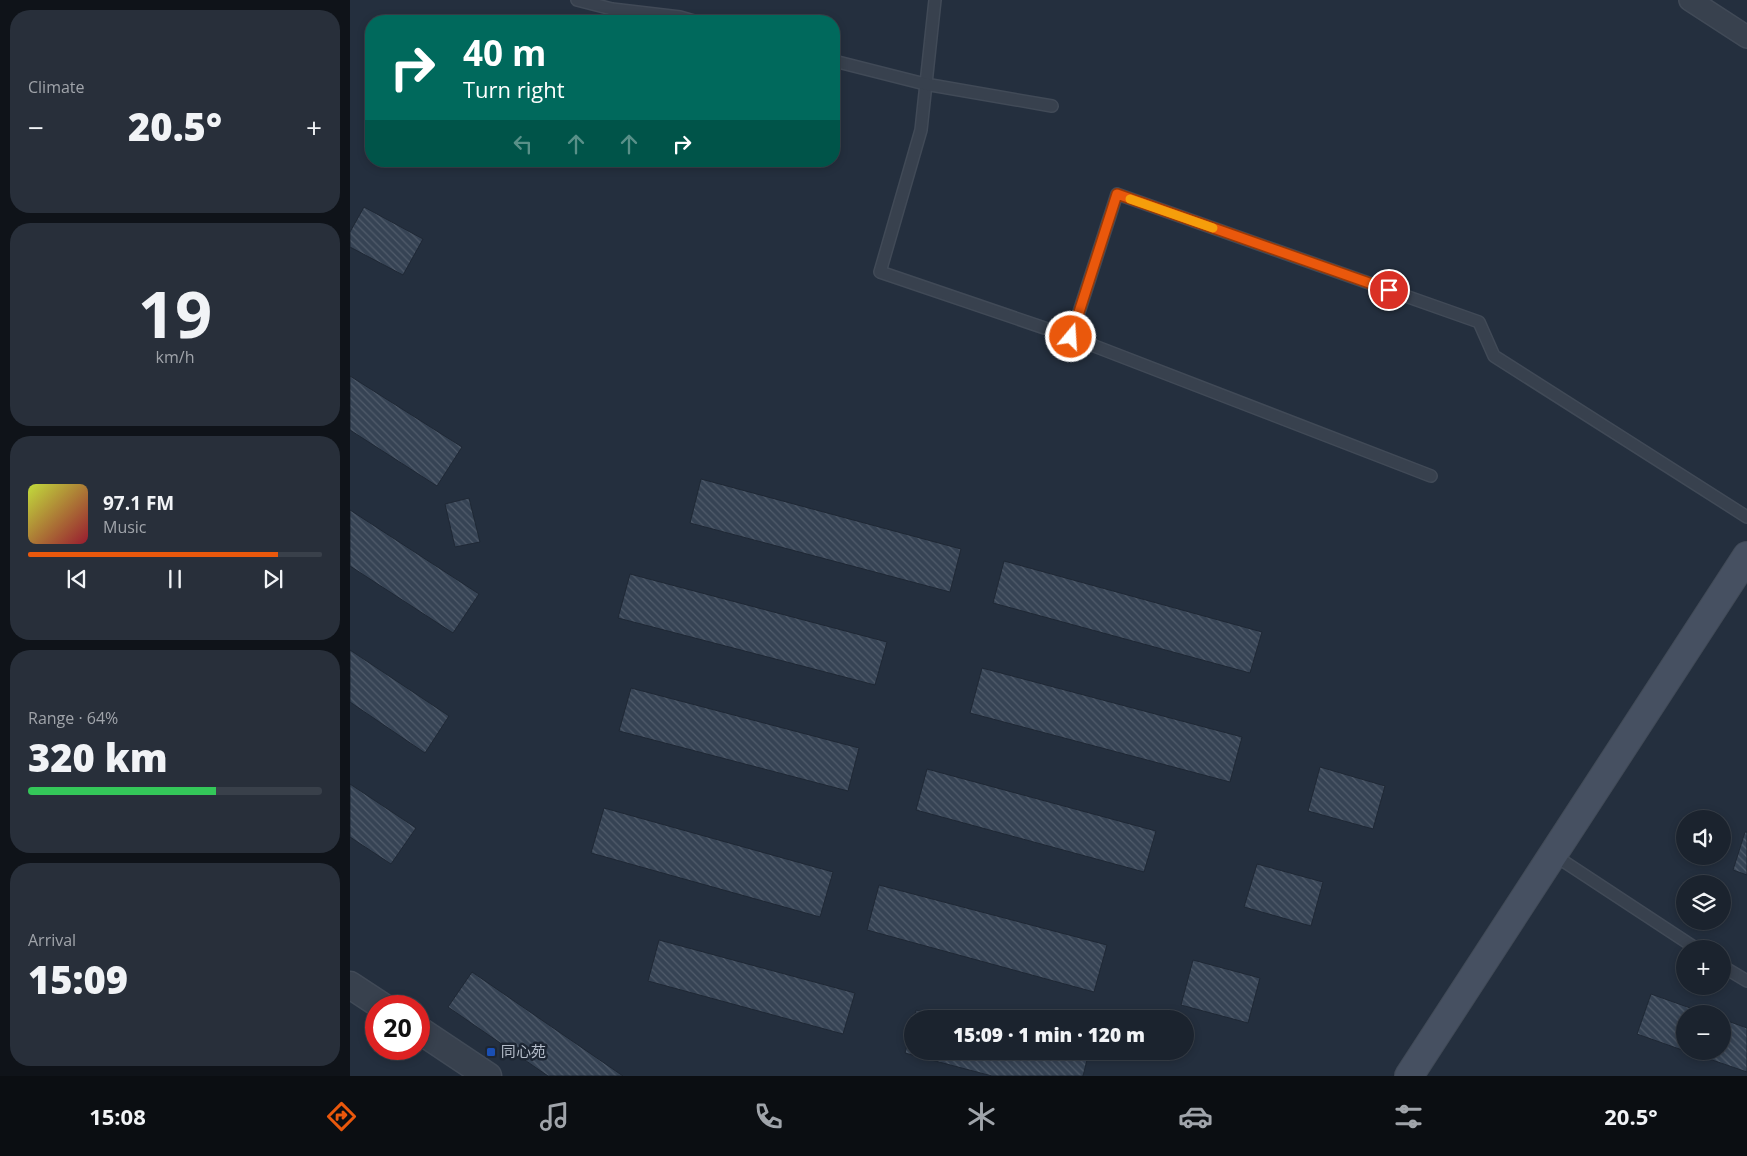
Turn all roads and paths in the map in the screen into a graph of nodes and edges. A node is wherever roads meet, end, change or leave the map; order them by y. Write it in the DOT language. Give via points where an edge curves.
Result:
graph roads {
  1 [pos="577,0"];
  2 [pos="935,0"];
  3 [pos="1690,0"];
  4 [pos="663,15"];
  5 [pos="1747,38"];
  6 [pos="840,63"];
  7 [pos="925,84"];
  8 [pos="1052,106"];
  9 [pos="1071,337"];
  10 [pos="1431,476"];
  11 [pos="1747,517"];
  12 [pos="1747,556"];
  13 [pos="1554,855"];
  14 [pos="1683,940"];
  15 [pos="1731,971"];
  16 [pos="1747,981"];
  17 [pos="350,985"];
  18 [pos="365,995"];
  19 [pos="430,1037"];
  20 [pos="488,1076"];
  21 [pos="1409,1076"];
  1 -- 4 [label="lane" via="612,9"];
  2 -- 7 [label="lane"];
  3 -- 5 [label="street"];
  6 -- 7 [label="lane"];
  7 -- 8 [label="lane"];
  7 -- 9 [label="lane" via="921,130 880,272"];
  9 -- 10 [label="lane"];
  9 -- 11 [label="lane" via="1117,194 1480,322 1494,356"];
  12 -- 13 [label="main road"];
  13 -- 14 [label="lane"];
  13 -- 21 [label="main road"];
  15 -- 16 [label="lane"];
  17 -- 18 [label="street"];
  19 -- 20 [label="street"];
}
